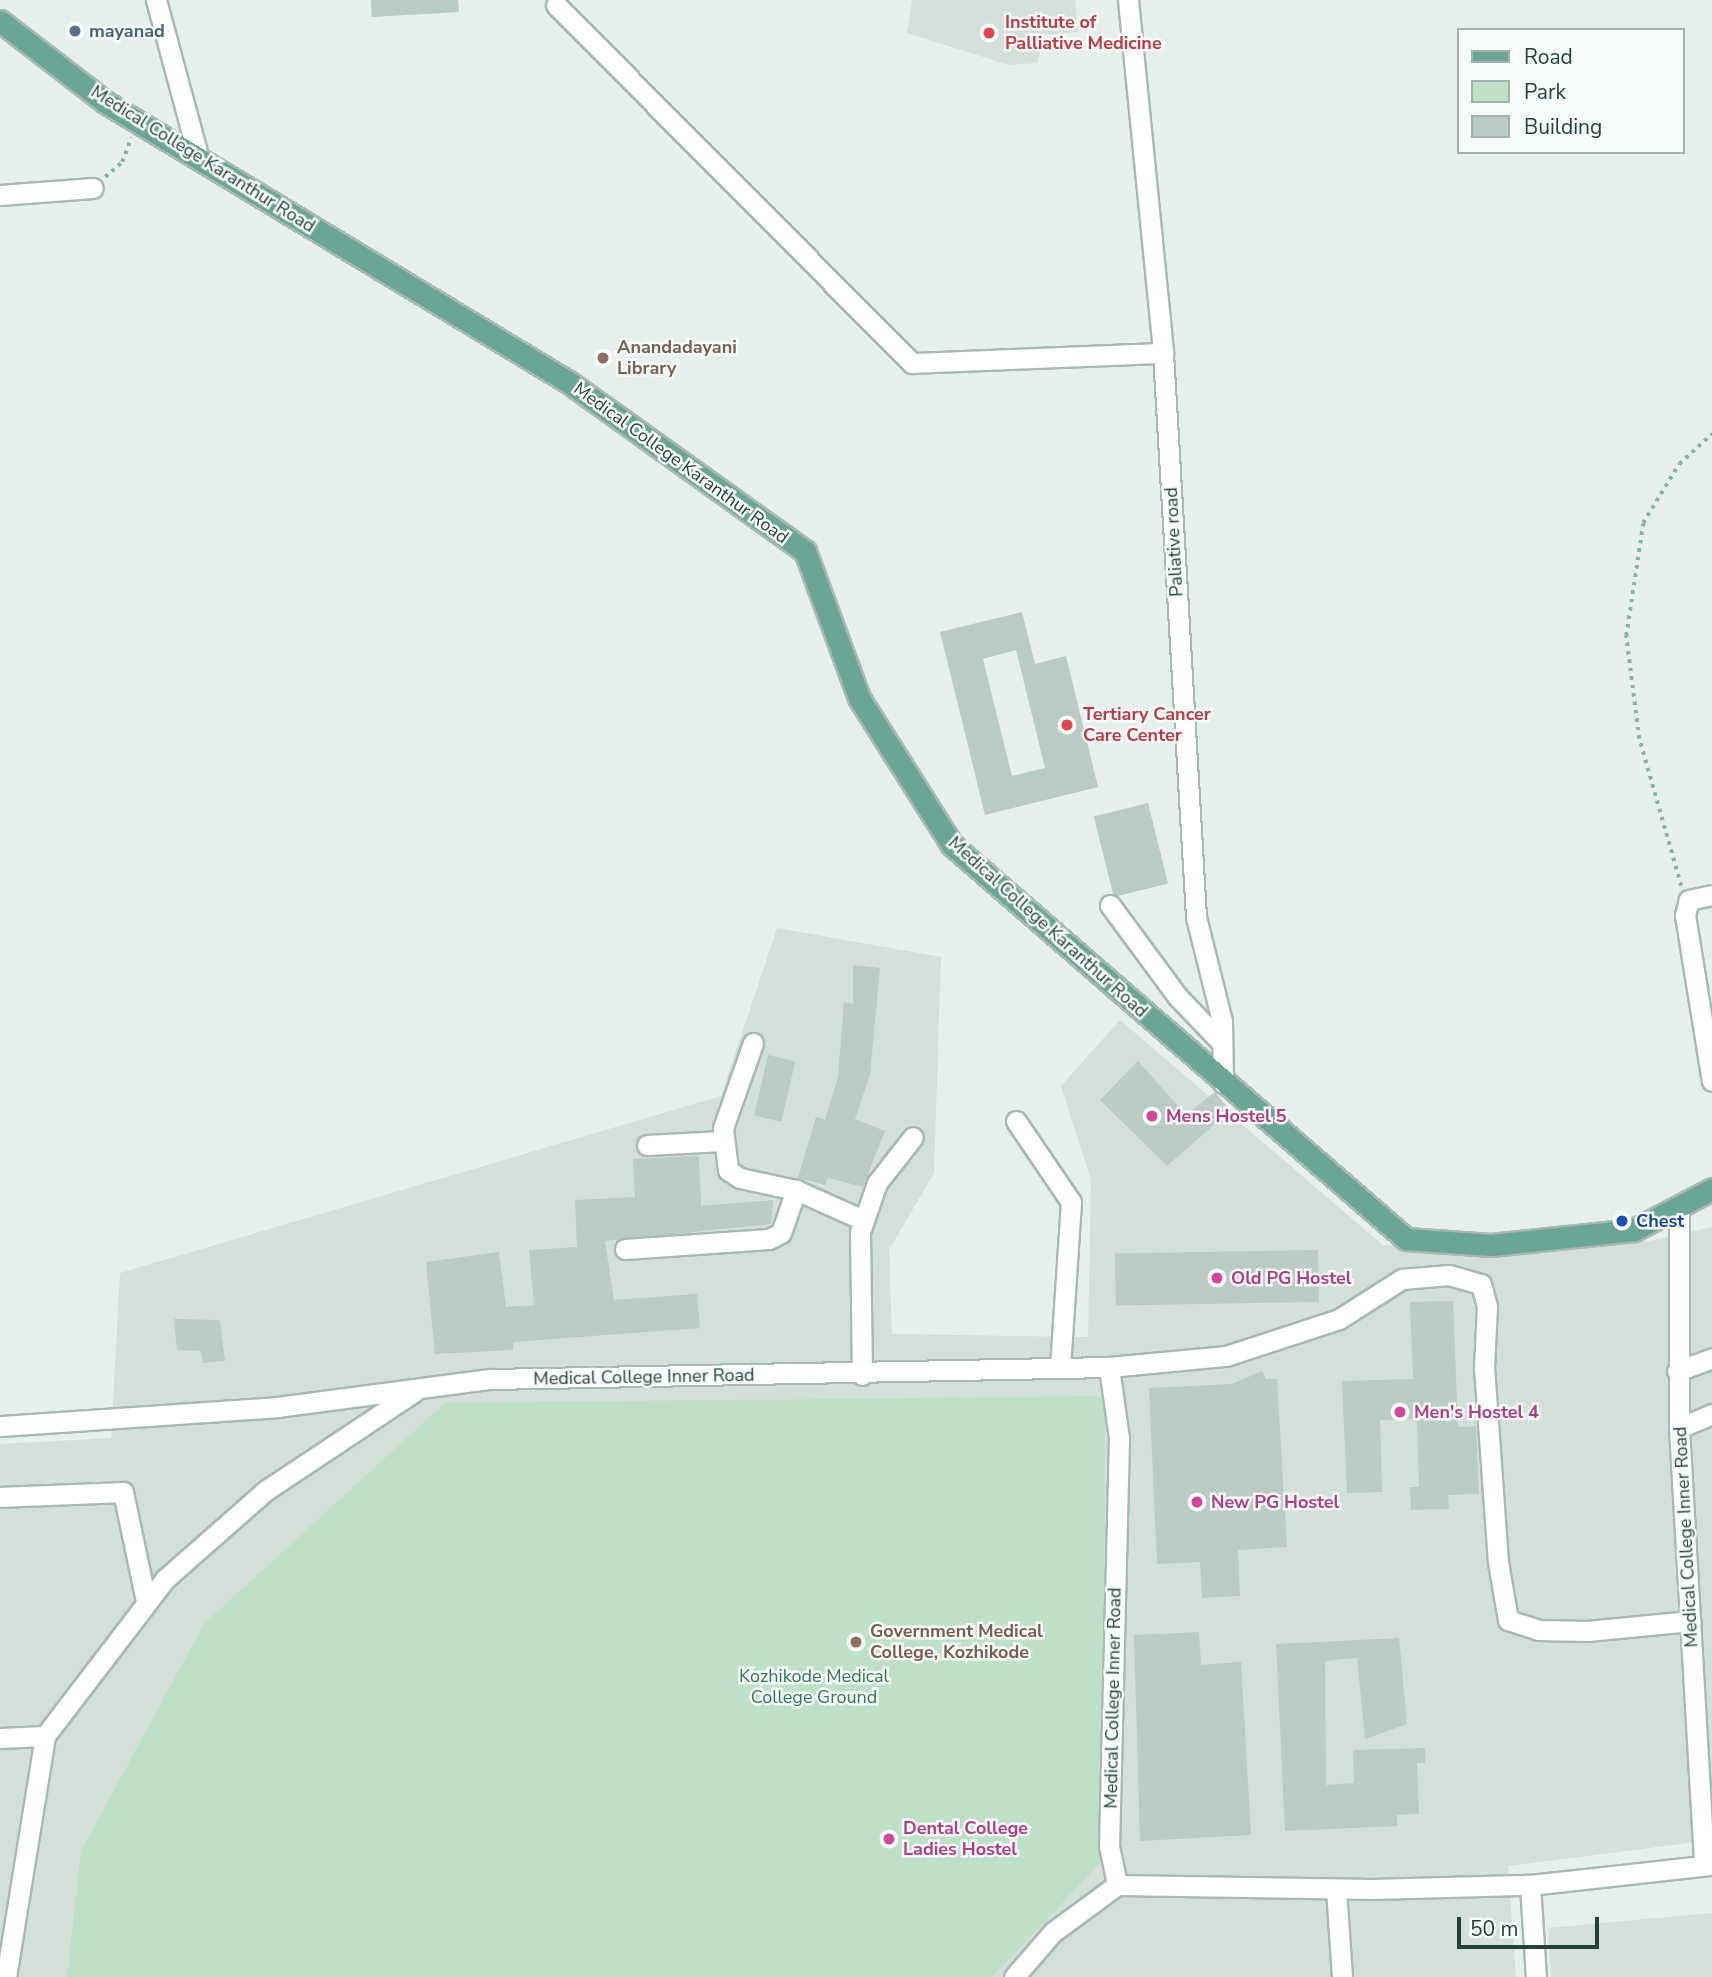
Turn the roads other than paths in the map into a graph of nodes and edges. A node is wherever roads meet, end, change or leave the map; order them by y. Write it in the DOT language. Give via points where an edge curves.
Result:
graph roads {
  1 [pos="156,0"];
  2 [pos="1128,0"];
  3 [pos="556,5"];
  4 [pos="0,21"];
  5 [pos="199,159"];
  6 [pos="93,188"];
  7 [pos="0,195"];
  8 [pos="1163,353"];
  9 [pos="1712,895"];
  10 [pos="1110,905"];
  11 [pos="753,1043"];
  12 [pos="1222,1043"];
  13 [pos="1712,1081"];
  14 [pos="1223,1083"];
  15 [pos="1016,1121"];
  16 [pos="913,1137"];
  17 [pos="722,1141"];
  18 [pos="647,1145"];
  19 [pos="1712,1189"];
  20 [pos="796,1190"];
  21 [pos="1679,1208"];
  22 [pos="863,1220"];
  23 [pos="625,1249"];
  24 [pos="1712,1358"];
  25 [pos="1060,1367"];
  26 [pos="1109,1367"];
  27 [pos="1677,1371"];
  28 [pos="862,1374"];
  29 [pos="421,1387"];
  30 [pos="1712,1414"];
  31 [pos="0,1426"];
  32 [pos="1679,1428"];
  33 [pos="0,1497"];
  34 [pos="146,1601"];
  35 [pos="1691,1621"];
  36 [pos="46,1736"];
  37 [pos="0,1738"];
  38 [pos="1708,1865"];
  39 [pos="1117,1885"];
  40 [pos="1530,1885"];
  41 [pos="1336,1889"];
  42 [pos="6,1977"];
  43 [pos="1014,1977"];
  44 [pos="1342,1977"];
  45 [pos="1536,1977"];
  1 -- 5 [label="street"];
  2 -- 8 [label="street, Paliative road"];
  3 -- 8 [label="street" via="912,363"];
  4 -- 5 [label="main road, Medical College Karanthur Road" via="138,122"];
  5 -- 14 [label="main road, Medical College Karanthur Road" via="570,383 805,551 859,698 952,845"];
  6 -- 7 [label="street"];
  8 -- 12 [label="street, Paliative road" via="1196,917"];
  9 -- 13 [label="street" via="1688,904 1689,947"];
  10 -- 12 [label="street" via="1177,996"];
  11 -- 17 [label="street" via="729,1102"];
  12 -- 14 [label="street, Paliative road"];
  14 -- 21 [label="main road, Medical College Karanthur Road" via="1406,1239 1491,1245 1634,1230"];
  15 -- 25 [label="street" via="1071,1202"];
  16 -- 22 [label="street" via="877,1183"];
  17 -- 18 [label="street"];
  17 -- 20 [label="street" via="728,1170 740,1178"];
  19 -- 21 [label="main road, Medical College Karanthur Road"];
  20 -- 22 [label="street"];
  20 -- 23 [label="street" via="781,1233 769,1239"];
  21 -- 27 [label="street, Medical College Inner Road"];
  22 -- 28 [label="street"];
  24 -- 27 [label="street"];
  25 -- 26 [label="street, Medical College Inner Road"];
  25 -- 28 [label="street, Medical College Inner Road"];
  26 -- 35 [label="street" via="1226,1356 1339,1319 1402,1279 1449,1275 1481,1284 1487,1306 1484,1367 1499,1562 1508,1620 1538,1630 1587,1631"];
  26 -- 39 [label="street, Medical College Inner Road" via="1119,1438 1109,1846"];
  27 -- 32 [label="street, Medical College Inner Road"];
  28 -- 29 [label="street, Medical College Inner Road" via="554,1377"];
  29 -- 31 [label="street" via="277,1407"];
  29 -- 34 [label="street, Medical College Inner Road" via="265,1491"];
  30 -- 32 [label="street"];
  32 -- 35 [label="street, Medical College Inner Road"];
  33 -- 34 [label="street" via="123,1492"];
  34 -- 36 [label="street, Medical College Inner Road"];
  35 -- 38 [label="street, Medical College Inner Road"];
  36 -- 37 [label="street"];
  36 -- 42 [label="street, Medical College Inner Road"];
  38 -- 40 [label="street, Medical College Inner Road"];
  39 -- 41 [label="street, Medical College Inner Road"];
  39 -- 43 [label="street" via="1053,1932"];
  40 -- 41 [label="street, Medical College Inner Road"];
  40 -- 45 [label="street"];
  41 -- 44 [label="street"];
}
